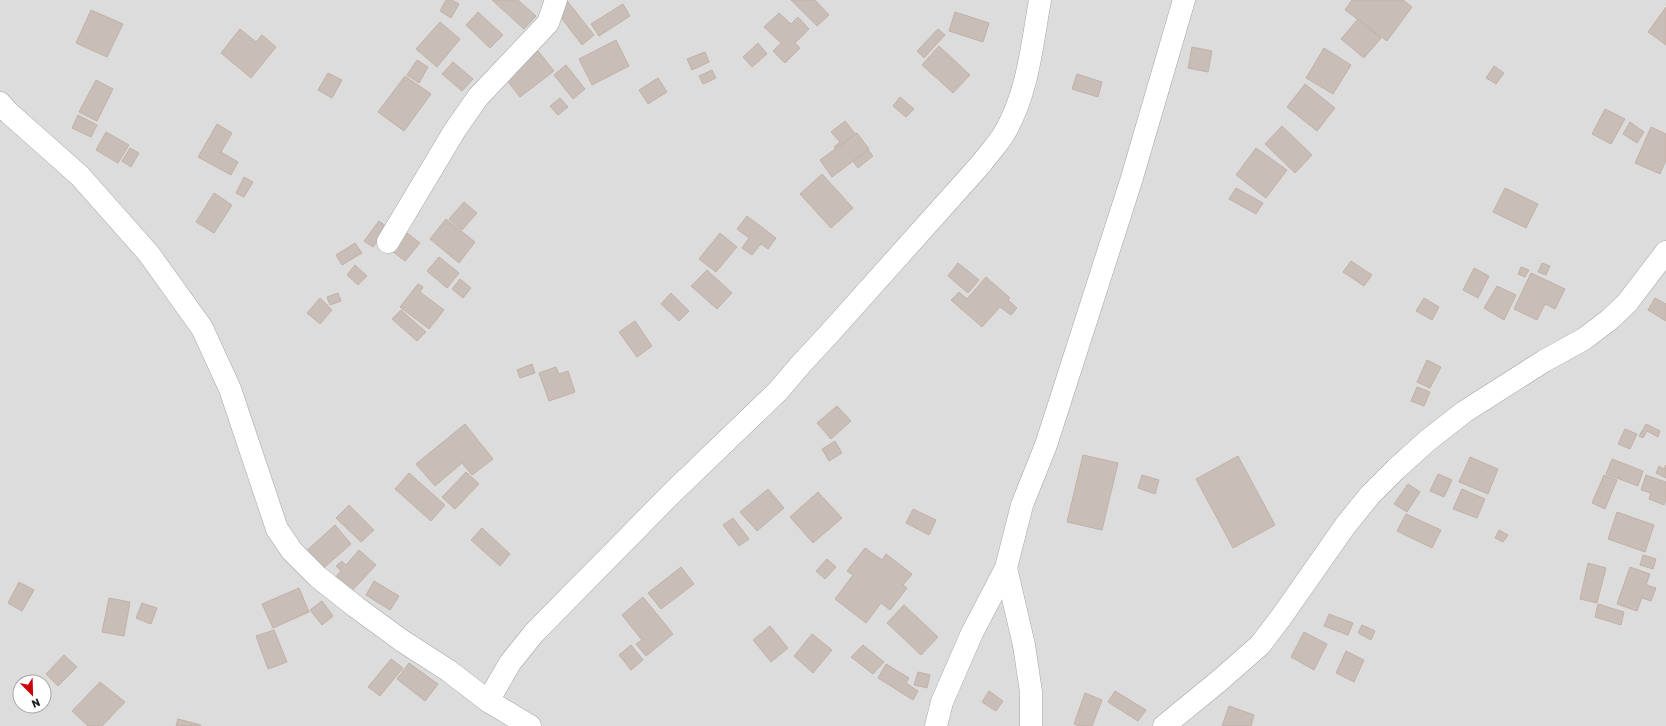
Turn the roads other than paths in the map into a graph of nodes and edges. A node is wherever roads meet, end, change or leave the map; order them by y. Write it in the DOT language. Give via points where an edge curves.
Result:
graph roads {
  1 [pos="556,0"];
  2 [pos="1040,0"];
  3 [pos="1184,0"];
  4 [pos="0,102"];
  5 [pos="388,242"];
  6 [pos="1666,252"];
  7 [pos="1006,568"];
  8 [pos="488,701"];
  9 [pos="530,726"];
  10 [pos="936,726"];
  11 [pos="1031,726"];
  12 [pos="1164,726"];
  1 -- 5 [label="street" via="548,22 478,98 455,130"];
  2 -- 8 [label="street" via="1024,86 1016,111 1004,133 981,164 778,391 671,494 534,633 510,663"];
  3 -- 7 [label="street" via="1131,181 1046,445 1022,505"];
  4 -- 8 [label="street" via="86,182 149,254 202,328 230,388 277,529 292,551 318,577 356,607"];
  6 -- 12 [label="street" via="1627,303 1610,320 1584,339 1464,412 1396,469 1366,500 1260,645"];
  7 -- 10 [label="street" via="963,654 942,702"];
  7 -- 11 [label="street" via="1024,645 1031,692"];
  8 -- 9 [label="street"];
}
